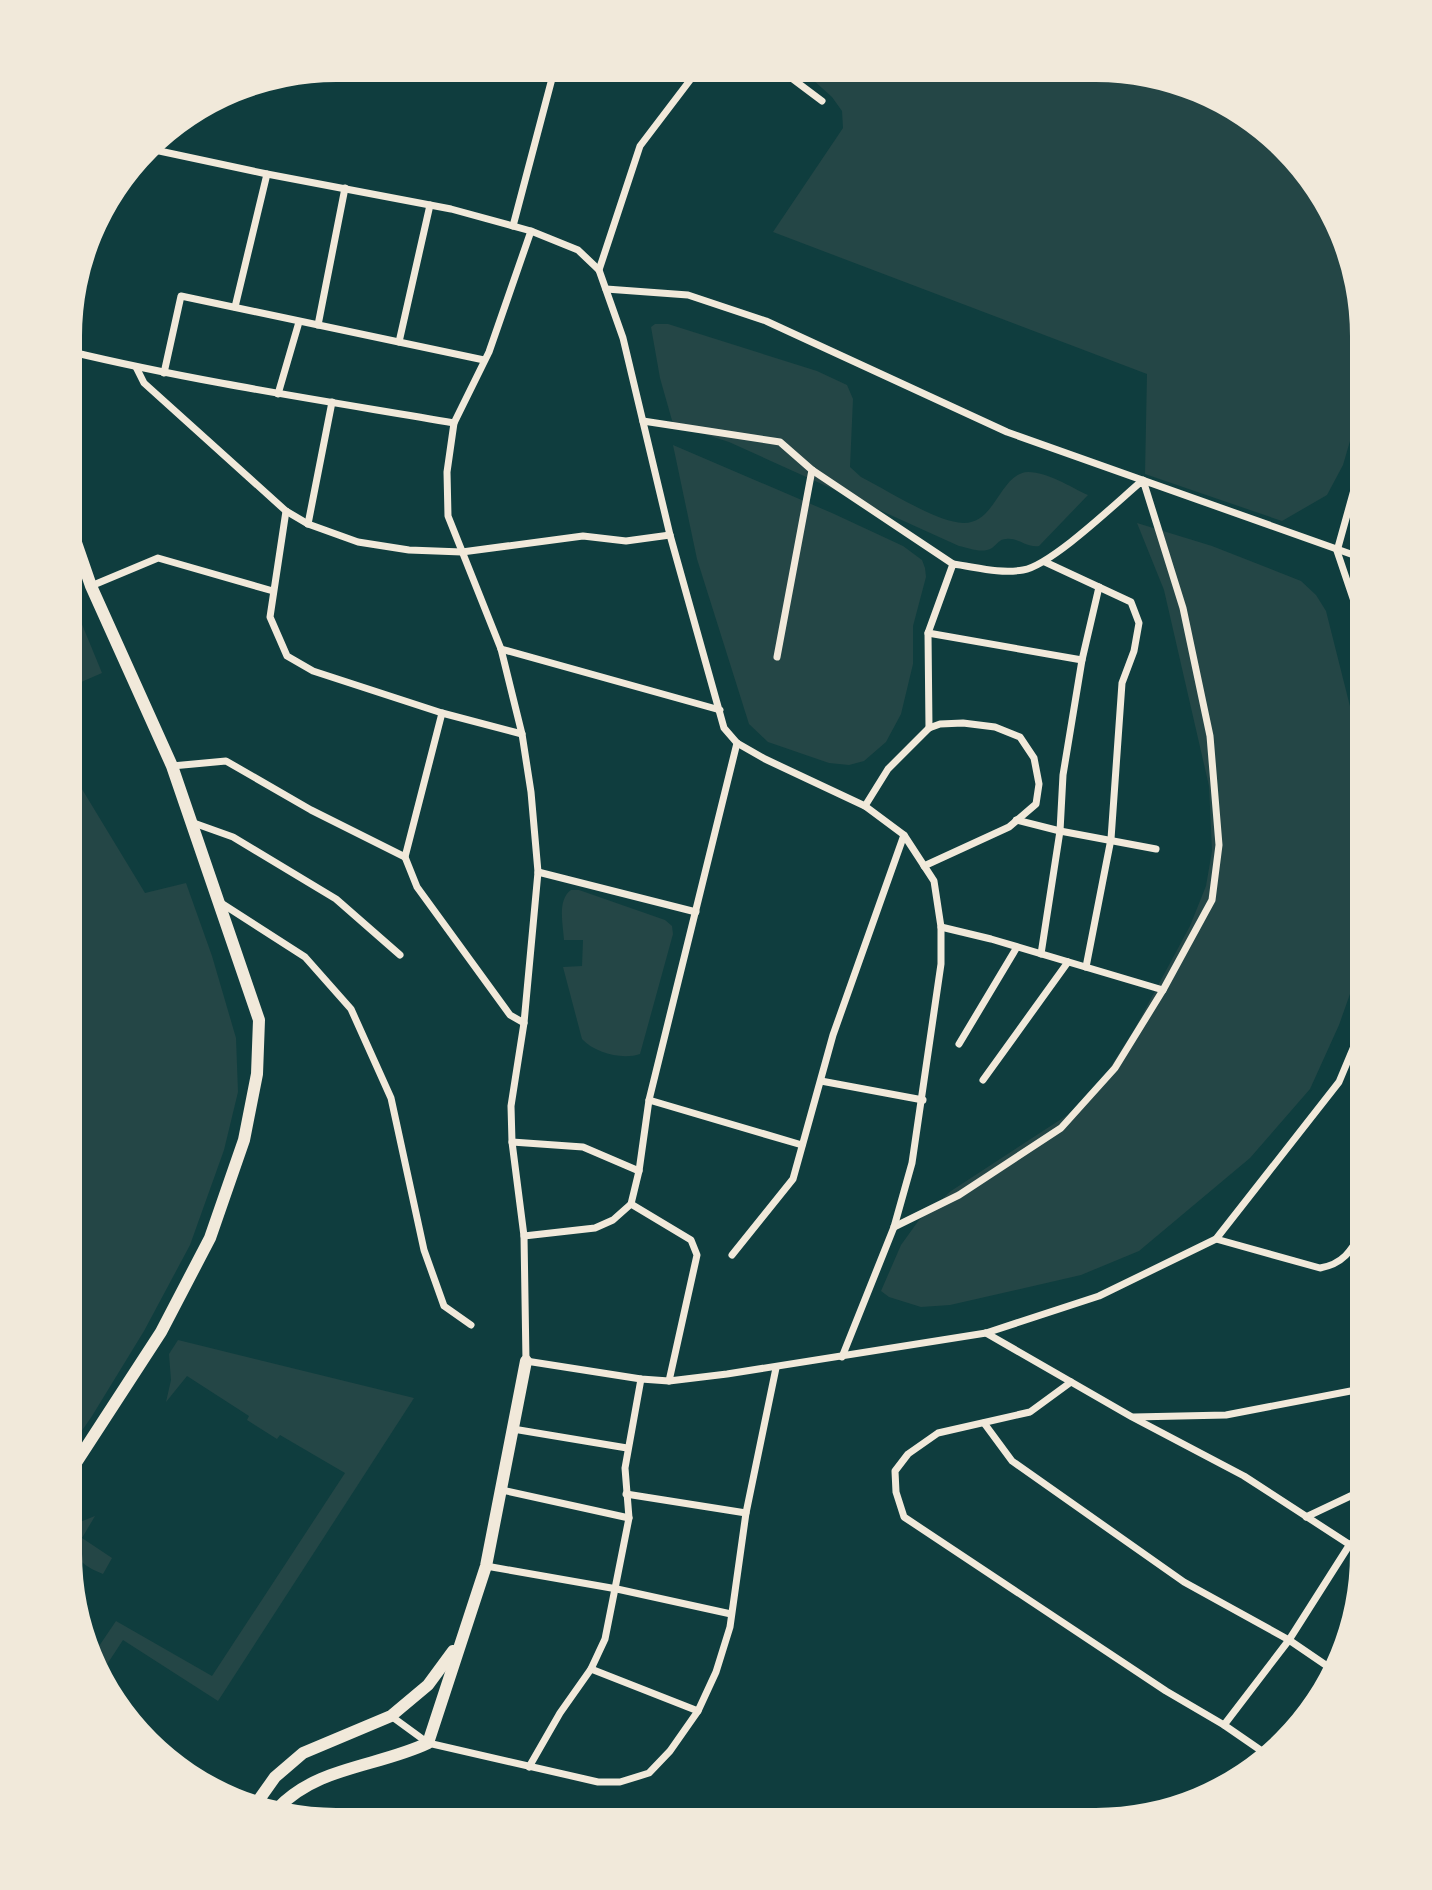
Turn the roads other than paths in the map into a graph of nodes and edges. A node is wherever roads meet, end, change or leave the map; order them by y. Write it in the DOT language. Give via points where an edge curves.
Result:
graph roads {
  1 [pos="551,82"];
  2 [pos="689,82"];
  3 [pos="797,82"];
  4 [pos="822,101"];
  5 [pos="161,151"];
  6 [pos="267,174"];
  7 [pos="345,188"];
  8 [pos="430,205"];
  9 [pos="513,226"];
  10 [pos="531,231"];
  11 [pos="599,270"];
  12 [pos="607,289"];
  13 [pos="235,307"];
  14 [pos="299,322"];
  15 [pos="318,325"];
  16 [pos="399,342"];
  17 [pos="82,354"];
  18 [pos="484,360"];
  19 [pos="136,367"];
  20 [pos="164,373"];
  21 [pos="278,394"];
  22 [pos="332,402"];
  23 [pos="643,421"];
  24 [pos="454,423"];
  25 [pos="812,470"];
  26 [pos="1143,480"];
  27 [pos="1350,504"];
  28 [pos="286,511"];
  29 [pos="307,524"];
  30 [pos="670,535"];
  31 [pos="1337,551"];
  32 [pos="462,552"];
  33 [pos="1350,555"];
  34 [pos="82,560"];
  35 [pos="1045,562"];
  36 [pos="953,564"];
  37 [pos="91,586"];
  38 [pos="1099,587"];
  39 [pos="1350,589"];
  40 [pos="273,591"];
  41 [pos="928,633"];
  42 [pos="501,649"];
  43 [pos="777,657"];
  44 [pos="1082,660"];
  45 [pos="720,710"];
  46 [pos="442,713"];
  47 [pos="929,728"];
  48 [pos="522,734"];
  49 [pos="737,743"];
  50 [pos="172,766"];
  51 [pos="865,806"];
  52 [pos="1016,820"];
  53 [pos="190,821"];
  54 [pos="1060,831"];
  55 [pos="904,835"];
  56 [pos="1111,839"];
  57 [pos="1156,849"];
  58 [pos="405,857"];
  59 [pos="924,866"];
  60 [pos="538,872"];
  61 [pos="220,902"];
  62 [pos="696,912"];
  63 [pos="941,927"];
  64 [pos="1017,947"];
  65 [pos="1041,954"];
  66 [pos="400,955"];
  67 [pos="1068,962"];
  68 [pos="1086,967"];
  69 [pos="1163,990"];
  70 [pos="524,1023"];
  71 [pos="959,1044"];
  72 [pos="1350,1056"];
  73 [pos="983,1080"];
  74 [pos="821,1081"];
  75 [pos="923,1100"];
  76 [pos="649,1101"];
  77 [pos="512,1142"];
  78 [pos="802,1145"];
  79 [pos="639,1171"];
  80 [pos="631,1204"];
  81 [pos="894,1227"];
  82 [pos="524,1236"];
  83 [pos="1216,1239"];
  84 [pos="1350,1252"];
  85 [pos="732,1255"];
  86 [pos="471,1325"];
  87 [pos="986,1333"];
  88 [pos="842,1357"];
  89 [pos="526,1361"];
  90 [pos="776,1367"];
  91 [pos="640,1379"];
  92 [pos="669,1381"];
  93 [pos="1071,1382"];
  94 [pos="1350,1391"];
  95 [pos="1132,1418"];
  96 [pos="984,1423"];
  97 [pos="513,1429"];
  98 [pos="627,1448"];
  99 [pos="82,1454"];
  100 [pos="502,1490"];
  101 [pos="626,1494"];
  102 [pos="1350,1497"];
  103 [pos="746,1513"];
  104 [pos="1306,1517"];
  105 [pos="629,1518"];
  106 [pos="1350,1544"];
  107 [pos="486,1566"];
  108 [pos="617,1589"];
  109 [pos="731,1614"];
  110 [pos="461,1639"];
  111 [pos="1289,1640"];
  112 [pos="1325,1664"];
  113 [pos="590,1669"];
  114 [pos="698,1711"];
  115 [pos="391,1716"];
  116 [pos="1224,1725"];
  117 [pos="428,1744"];
  118 [pos="1258,1749"];
  119 [pos="529,1767"];
  120 [pos="261,1796"];
  121 [pos="283,1802"];
  1 -- 9 [label="street"];
  2 -- 11 [label="street" via="640,146"];
  3 -- 4 [label="street"];
  5 -- 6 [label="street"];
  6 -- 7 [label="street"];
  6 -- 13 [label="street"];
  7 -- 8 [label="street"];
  7 -- 15 [label="street"];
  8 -- 9 [label="street"];
  8 -- 16 [label="street"];
  9 -- 10 [label="street"];
  10 -- 11 [label="street" via="578,250"];
  10 -- 18 [label="street"];
  11 -- 12 [label="street"];
  12 -- 23 [label="street"];
  12 -- 26 [label="street" via="688,295 766,321 1007,432"];
  13 -- 14 [label="street"];
  13 -- 20 [label="street" via="181,296"];
  14 -- 15 [label="street"];
  14 -- 21 [label="street"];
  15 -- 16 [label="street"];
  16 -- 18 [label="street"];
  17 -- 19 [label="street"];
  18 -- 24 [label="street"];
  19 -- 20 [label="street"];
  19 -- 28 [label="street" via="144,383"];
  20 -- 21 [label="street"];
  21 -- 22 [label="street"];
  22 -- 24 [label="street"];
  22 -- 29 [label="street"];
  23 -- 25 [label="street" via="780,442"];
  23 -- 30 [label="street"];
  24 -- 32 [label="street" via="447,472 448,516"];
  25 -- 36 [label="street"];
  25 -- 43 [label="street"];
  26 -- 31 [label="street"];
  26 -- 35 [label="street"];
  26 -- 69 [label="street" via="1183,608 1210,736 1219,845 1212,900"];
  27 -- 31 [label="street"];
  28 -- 29 [label="street"];
  28 -- 40 [label="street"];
  29 -- 32 [label="street" via="358,542"];
  30 -- 32 [label="street" via="626,541 583,536"];
  30 -- 45 [label="street"];
  31 -- 33 [label="street"];
  31 -- 39 [label="street"];
  32 -- 42 [label="street"];
  34 -- 37 [label="street"];
  35 -- 36 [label="street" via="1000,572"];
  35 -- 38 [label="street"];
  36 -- 41 [label="street"];
  37 -- 40 [label="street" via="158,558"];
  37 -- 50 [label="street"];
  38 -- 44 [label="street"];
  38 -- 56 [label="street" via="1131,601 1139,623 1122,683"];
  40 -- 46 [label="street" via="270,617 287,656 313,671"];
  41 -- 44 [label="street"];
  41 -- 47 [label="street"];
  42 -- 45 [label="street"];
  42 -- 48 [label="street"];
  44 -- 54 [label="street" via="1063,775"];
  45 -- 49 [label="street" via="724,728"];
  46 -- 48 [label="street"];
  46 -- 58 [label="street"];
  47 -- 51 [label="street" via="888,769"];
  47 -- 52 [label="street" via="963,723 995,727 1020,737 1034,758 1039,784 1035,804"];
  48 -- 60 [label="street"];
  49 -- 51 [label="street"];
  49 -- 62 [label="street"];
  50 -- 53 [label="street"];
  50 -- 58 [label="street" via="226,761"];
  51 -- 55 [label="street"];
  52 -- 54 [label="street"];
  52 -- 59 [label="street"];
  53 -- 61 [label="street"];
  53 -- 66 [label="street" via="233,837 335,899"];
  54 -- 56 [label="street"];
  54 -- 65 [label="street"];
  55 -- 59 [label="street"];
  55 -- 74 [label="street"];
  56 -- 57 [label="street"];
  56 -- 68 [label="street"];
  58 -- 70 [label="street" via="417,887 510,1015"];
  59 -- 63 [label="street" via="934,881"];
  60 -- 62 [label="street"];
  60 -- 70 [label="street"];
  61 -- 86 [label="street" via="304,957 351,1009 391,1098 424,1250 444,1306"];
  61 -- 99 [label="street" via="259,1020 257,1074 244,1140 204,1250 161,1332"];
  62 -- 76 [label="street"];
  63 -- 64 [label="street"];
  63 -- 75 [label="street" via="941,964"];
  64 -- 65 [label="street"];
  64 -- 71 [label="street"];
  65 -- 67 [label="street"];
  67 -- 68 [label="street"];
  67 -- 73 [label="street"];
  68 -- 69 [label="street"];
  69 -- 81 [label="street" via="1115,1068 1061,1128 959,1195"];
  70 -- 77 [label="street" via="511,1106"];
  72 -- 83 [label="street" via="1339,1082"];
  74 -- 75 [label="street"];
  74 -- 78 [label="street"];
  75 -- 81 [label="street"];
  76 -- 78 [label="street"];
  76 -- 79 [label="street"];
  77 -- 79 [label="street" via="583,1147"];
  77 -- 82 [label="street"];
  78 -- 85 [label="street" via="793,1179"];
  79 -- 80 [label="street"];
  80 -- 82 [label="street" via="595,1228"];
  80 -- 92 [label="street" via="691,1240 697,1255"];
  81 -- 88 [label="street"];
  82 -- 89 [label="street"];
  83 -- 84 [label="street" via="1320,1268 1334,1265"];
  83 -- 87 [label="street" via="1099,1296"];
  87 -- 88 [label="street"];
  87 -- 93 [label="street"];
  88 -- 90 [label="street"];
  89 -- 91 [label="street"];
  89 -- 97 [label="street"];
  90 -- 92 [label="street"];
  90 -- 103 [label="street"];
  91 -- 92 [label="street"];
  91 -- 98 [label="street"];
  93 -- 95 [label="street"];
  93 -- 96 [label="street" via="1030,1412"];
  94 -- 95 [label="street" via="1226,1415"];
  95 -- 104 [label="street" via="1244,1476"];
  96 -- 111 [label="street" via="1012,1461 1184,1582"];
  96 -- 116 [label="street" via="939,1433 908,1454 895,1471 904,1517"];
  97 -- 98 [label="street"];
  97 -- 100 [label="street"];
  98 -- 101 [label="street"];
  100 -- 105 [label="street"];
  100 -- 107 [label="street"];
  101 -- 103 [label="street"];
  101 -- 105 [label="street"];
  102 -- 104 [label="street"];
  103 -- 109 [label="street"];
  104 -- 106 [label="street"];
  105 -- 108 [label="street"];
  106 -- 111 [label="street"];
  107 -- 108 [label="street"];
  107 -- 110 [label="street"];
  108 -- 109 [label="street"];
  108 -- 113 [label="street" via="605,1639"];
  109 -- 114 [label="street" via="716,1672"];
  110 -- 115 [label="street" via="428,1685"];
  110 -- 117 [label="street"];
  111 -- 112 [label="street"];
  111 -- 116 [label="street"];
  113 -- 114 [label="street"];
  113 -- 119 [label="street"];
  114 -- 119 [label="street" via="649,1773 620,1782 598,1782"];
  115 -- 117 [label="street"];
  115 -- 120 [label="street" via="303,1753 275,1777"];
  116 -- 118 [label="street"];
  117 -- 119 [label="street"];
  117 -- 121 [label="street" via="320,1779"];
}
